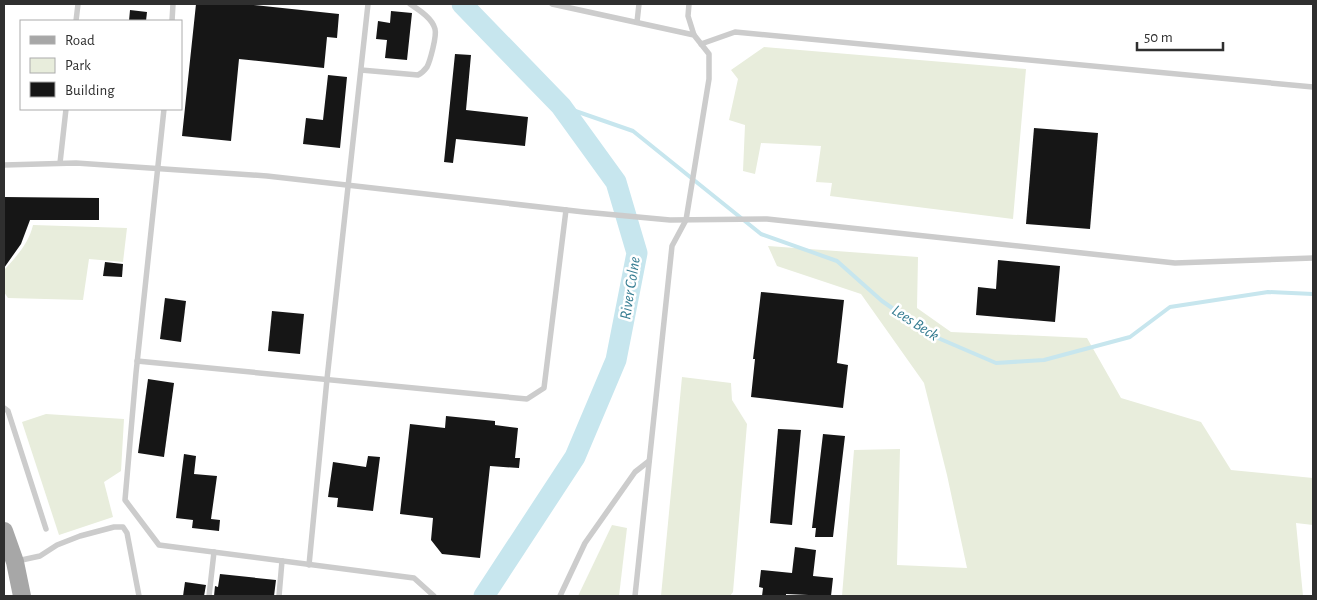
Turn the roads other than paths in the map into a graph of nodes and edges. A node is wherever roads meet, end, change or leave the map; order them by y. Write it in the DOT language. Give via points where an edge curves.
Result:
graph roads {
  1 [pos="78,4"];
  2 [pos="173,4"];
  3 [pos="368,4"];
  4 [pos="410,4"];
  5 [pos="552,4"];
  6 [pos="639,4"];
  7 [pos="689,4"];
  8 [pos="76,20"];
  9 [pos="172,20"];
  10 [pos="637,22"];
  11 [pos="694,35"];
  12 [pos="701,44"];
  13 [pos="361,70"];
  14 [pos="1313,87"];
  15 [pos="66,110"];
  16 [pos="164,110"];
  17 [pos="60,163"];
  18 [pos="4,165"];
  19 [pos="158,169"];
  20 [pos="348,185"];
  21 [pos="566,210"];
  22 [pos="686,220"];
  23 [pos="1313,258"];
  24 [pos="137,361"];
  25 [pos="326,379"];
  26 [pos="4,408"];
  27 [pos="649,462"];
  28 [pos="46,529"];
  29 [pos="4,531"];
  30 [pos="214,552"];
  31 [pos="282,561"];
  32 [pos="14,562"];
  33 [pos="309,565"];
  34 [pos="22,596"];
  35 [pos="139,596"];
  36 [pos="210,596"];
  37 [pos="279,596"];
  38 [pos="434,596"];
  39 [pos="560,596"];
  40 [pos="635,596"];
  1 -- 8 [label="lane"];
  2 -- 9 [label="lane"];
  3 -- 13 [label="lane"];
  4 -- 13 [label="lane" via="424,14 435,29 424,72 418,75"];
  5 -- 10 [label="lane"];
  6 -- 10 [label="lane"];
  7 -- 11 [label="lane" via="688,16"];
  10 -- 11 [label="lane"];
  11 -- 12 [label="lane"];
  12 -- 14 [label="lane" via="735,32"];
  12 -- 22 [label="lane" via="709,54 709,79"];
  13 -- 20 [label="lane"];
  15 -- 17 [label="lane"];
  16 -- 19 [label="lane"];
  17 -- 18 [label="lane"];
  17 -- 19 [label="lane"];
  19 -- 20 [label="lane"];
  19 -- 24 [label="lane"];
  20 -- 21 [label="lane"];
  20 -- 25 [label="lane"];
  21 -- 22 [label="lane"];
  21 -- 25 [label="lane" via="544,388 527,400"];
  22 -- 23 [label="lane" via="768,219 1175,263"];
  22 -- 27 [label="lane" via="672,246"];
  24 -- 25 [label="lane"];
  24 -- 30 [label="lane" via="125,500 159,545"];
  25 -- 33 [label="lane"];
  26 -- 28 [label="lane" via="8,411"];
  27 -- 39 [label="lane" via="635,472 585,543"];
  27 -- 40 [label="lane"];
  29 -- 32 [label="main road"];
  30 -- 31 [label="lane"];
  30 -- 36 [label="lane"];
  31 -- 33 [label="lane"];
  31 -- 37 [label="lane"];
  32 -- 34 [label="main road"];
  32 -- 35 [label="lane" via="40,556 57,544 80,536 123,527 127,533"];
  33 -- 38 [label="lane" via="414,578"];
}
